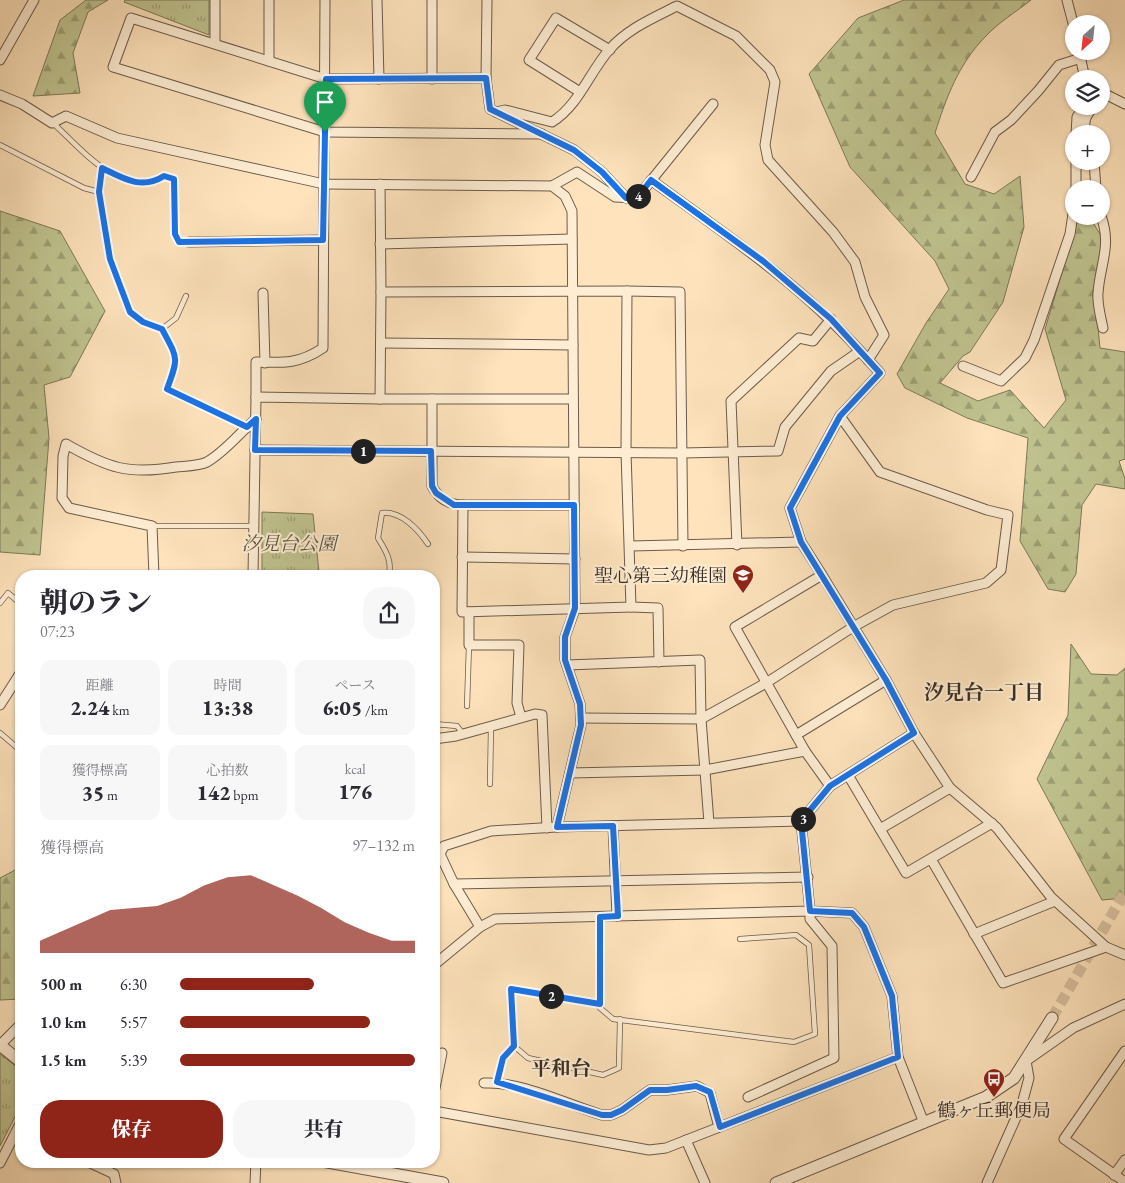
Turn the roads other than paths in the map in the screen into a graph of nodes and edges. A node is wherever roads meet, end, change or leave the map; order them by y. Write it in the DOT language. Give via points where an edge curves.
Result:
graph roads {
  1 [pos="34,0"];
  2 [pos="215,0"];
  3 [pos="269,0"];
  4 [pos="325,0"];
  5 [pos="377,0"];
  6 [pos="432,0"];
  7 [pos="486,0"];
  8 [pos="1067,0"];
  9 [pos="1071,15"];
  10 [pos="215,43"];
  11 [pos="610,50"];
  12 [pos="0,60"];
  13 [pos="1070,60"];
  14 [pos="269,61"];
  15 [pos="486,78"];
  16 [pos="326,79"];
  17 [pos="379,79"];
  18 [pos="432,79"];
  19 [pos="580,92"];
  20 [pos="0,95"];
  21 [pos="1110,98"];
  22 [pos="714,104"];
  23 [pos="1125,104"];
  24 [pos="496,112"];
  25 [pos="52,123"];
  26 [pos="325,132"];
  27 [pos="542,134"];
  28 [pos="0,145"];
  29 [pos="102,168"];
  30 [pos="971,177"];
  31 [pos="651,180"];
  32 [pos="324,184"];
  33 [pos="380,184"];
  34 [pos="552,186"];
  35 [pos="99,192"];
  36 [pos="626,198"];
  37 [pos="1071,225"];
  38 [pos="1105,225"];
  39 [pos="572,239"];
  40 [pos="323,240"];
  41 [pos="189,242"];
  42 [pos="380,244"];
  43 [pos="627,291"];
  44 [pos="381,292"];
  45 [pos="573,292"];
  46 [pos="263,293"];
  47 [pos="186,296"];
  48 [pos="831,319"];
  49 [pos="1103,328"];
  50 [pos="162,329"];
  51 [pos="381,343"];
  52 [pos="573,345"];
  53 [pos="860,351"];
  54 [pos="868,360"];
  55 [pos="265,362"];
  56 [pos="962,366"];
  57 [pos="256,397"];
  58 [pos="380,399"];
  59 [pos="432,399"];
  60 [pos="573,400"];
  61 [pos="840,416"];
  62 [pos="256,419"];
  63 [pos="247,427"];
  64 [pos="255,450"];
  65 [pos="431,451"];
  66 [pos="734,451"];
  67 [pos="574,452"];
  68 [pos="626,452"];
  69 [pos="682,453"];
  70 [pos="463,505"];
  71 [pos="574,505"];
  72 [pos="152,526"];
  73 [pos="255,526"];
  74 [pos="801,542"];
  75 [pos="428,544"];
  76 [pos="631,546"];
  77 [pos="683,546"];
  78 [pos="737,546"];
  79 [pos="462,557"];
  80 [pos="575,559"];
  81 [pos="154,570"];
  82 [pos="253,570"];
  83 [pos="390,570"];
  84 [pos="822,575"];
  85 [pos="15,599"];
  86 [pos="0,603"];
  87 [pos="631,607"];
  88 [pos="575,608"];
  89 [pos="469,612"];
  90 [pos="853,627"];
  91 [pos="469,645"];
  92 [pos="660,662"];
  93 [pos="567,665"];
  94 [pos="886,680"];
  95 [pos="15,681"];
  96 [pos="766,683"];
  97 [pos="0,705"];
  98 [pos="468,706"];
  99 [pos="522,717"];
  100 [pos="581,718"];
  101 [pos="701,719"];
  102 [pos="440,725"];
  103 [pos="491,726"];
  104 [pos="0,733"];
  105 [pos="914,733"];
  106 [pos="463,734"];
  107 [pos="796,735"];
  108 [pos="440,738"];
  109 [pos="15,746"];
  110 [pos="805,750"];
  111 [pos="704,770"];
  112 [pos="570,773"];
  113 [pos="848,775"];
  114 [pos="490,784"];
  115 [pos="830,786"];
  116 [pos="950,788"];
  117 [pos="801,821"];
  118 [pos="992,823"];
  119 [pos="709,824"];
  120 [pos="613,826"];
  121 [pos="557,827"];
  122 [pos="547,828"];
  123 [pos="880,829"];
  124 [pos="440,850"];
  125 [pos="440,858"];
  126 [pos="931,859"];
  127 [pos="808,877"];
  128 [pos="616,882"];
  129 [pos="454,884"];
  130 [pos="1056,901"];
  131 [pos="810,911"];
  132 [pos="618,916"];
  133 [pos="600,917"];
  134 [pos="480,926"];
  135 [pos="974,934"];
  136 [pos="740,939"];
  137 [pos="1106,947"];
  138 [pos="1125,955"];
  139 [pos="440,961"];
  140 [pos="600,1004"];
  141 [pos="1125,1004"];
  142 [pos="1052,1018"];
  143 [pos="620,1019"];
  144 [pos="15,1030"];
  145 [pos="0,1044"];
  146 [pos="514,1046"];
  147 [pos="1125,1051"];
  148 [pos="442,1053"];
  149 [pos="15,1057"];
  150 [pos="898,1057"];
  151 [pos="1026,1061"];
  152 [pos="440,1063"];
  153 [pos="497,1082"];
  154 [pos="484,1083"];
  155 [pos="748,1097"];
  156 [pos="440,1112"];
  157 [pos="924,1123"];
  158 [pos="720,1127"];
  159 [pos="15,1134"];
  160 [pos="686,1140"];
  161 [pos="1125,1160"];
  162 [pos="0,1163"];
  163 [pos="101,1168"];
  164 [pos="256,1168"];
  165 [pos="360,1168"];
  166 [pos="1114,1175"];
  167 [pos="1125,1182"];
  168 [pos="116,1183"];
  169 [pos="255,1183"];
  170 [pos="443,1183"];
  171 [pos="705,1183"];
  172 [pos="776,1183"];
  173 [pos="988,1183"];
  1 -- 12 [label="street"];
  2 -- 10 [label="street"];
  3 -- 14 [label="street"];
  4 -- 16 [label="street"];
  5 -- 17 [label="street"];
  6 -- 18 [label="street"];
  7 -- 15 [label="street"];
  8 -- 9 [label="street"];
  10 -- 14 [label="street"];
  10 -- 26 [label="street" via="131,18 113,67"];
  11 -- 19 [label="street"];
  11 -- 19 [label="street" via="556,18 529,60"];
  11 -- 54 [label="street" via="641,24 678,6 736,36 770,70 775,82 765,145 768,160 833,232 855,262 864,297 884,335"];
  13 -- 30 [label="street" via="1059,65 1038,91 995,132"];
  14 -- 16 [label="street"];
  15 -- 18 [label="street"];
  15 -- 24 [label="street" via="490,109"];
  16 -- 17 [label="street"];
  16 -- 26 [label="street"];
  17 -- 18 [label="street"];
  19 -- 24 [label="street" via="564,114 552,122 505,110"];
  20 -- 25 [label="street" via="22,104"];
  21 -- 23 [label="street"];
  22 -- 31 [label="street"];
  24 -- 27 [label="street"];
  25 -- 29 [label="lane"];
  25 -- 32 [label="street" via="66,116 117,138"];
  26 -- 27 [label="street"];
  26 -- 32 [label="street"];
  27 -- 36 [label="street" via="574,150 602,172"];
  28 -- 35 [label="lane" via="84,188"];
  29 -- 35 [label="lane"];
  29 -- 41 [label="lane" via="130,183 154,182 164,176 174,179 175,234 179,242"];
  31 -- 36 [label="street" via="637,198"];
  31 -- 48 [label="street" via="763,261"];
  32 -- 33 [label="street"];
  32 -- 40 [label="street"];
  33 -- 34 [label="street"];
  33 -- 42 [label="street"];
  34 -- 36 [label="street" via="577,172 615,197"];
  34 -- 39 [label="street" via="565,196 572,211"];
  35 -- 50 [label="lane" via="110,259 130,312 143,322"];
  37 -- 56 [label="street" via="1034,340 1025,358 1001,381"];
  38 -- 49 [label="street" via="1106,253 1098,294"];
  39 -- 42 [label="street"];
  39 -- 45 [label="street"];
  40 -- 41 [label="street"];
  40 -- 55 [label="street" via="323,348 293,363"];
  42 -- 44 [label="street"];
  43 -- 45 [label="street"];
  43 -- 68 [label="street"];
  43 -- 69 [label="street" via="680,292"];
  44 -- 45 [label="street"];
  44 -- 51 [label="street"];
  45 -- 52 [label="street"];
  46 -- 55 [label="street"];
  47 -- 50 [label="lane" via="176,318"];
  48 -- 53 [label="street"];
  48 -- 66 [label="street" via="813,341 800,338 732,401"];
  50 -- 63 [label="lane" via="177,364 167,389"];
  51 -- 52 [label="street"];
  51 -- 58 [label="street"];
  52 -- 60 [label="street"];
  53 -- 54 [label="street"];
  53 -- 66 [label="street" via="831,370 785,427 778,451"];
  54 -- 61 [label="street" via="880,373"];
  55 -- 57 [label="street" via="256,362"];
  57 -- 58 [label="street"];
  57 -- 62 [label="street"];
  58 -- 59 [label="street"];
  59 -- 60 [label="street"];
  59 -- 65 [label="street"];
  60 -- 67 [label="street"];
  61 -- 74 [label="street" via="790,508"];
  61 -- 90 [label="street" via="880,472 1008,515 1001,570 986,583 893,605"];
  62 -- 63 [label="street"];
  62 -- 64 [label="street"];
  63 -- 72 [label="street" via="226,449 204,463 154,471 129,471 95,461 66,444 62,498 69,508"];
  64 -- 65 [label="street"];
  64 -- 73 [label="street"];
  65 -- 67 [label="street"];
  65 -- 70 [label="street" via="432,486 436,493 454,505"];
  66 -- 69 [label="street"];
  66 -- 78 [label="street"];
  67 -- 68 [label="street"];
  67 -- 71 [label="street"];
  68 -- 69 [label="street"];
  68 -- 76 [label="street"];
  69 -- 77 [label="street"];
  70 -- 71 [label="street"];
  70 -- 79 [label="street"];
  71 -- 80 [label="street"];
  72 -- 73 [label="lane"];
  72 -- 81 [label="street"];
  73 -- 82 [label="street"];
  74 -- 78 [label="street"];
  74 -- 84 [label="street"];
  75 -- 83 [label="lane" via="421,533 403,519 391,512 382,513 378,538 389,555"];
  76 -- 77 [label="street"];
  76 -- 87 [label="street"];
  77 -- 78 [label="street"];
  79 -- 80 [label="street"];
  79 -- 89 [label="street" via="462,612"];
  80 -- 88 [label="street"];
  84 -- 90 [label="street"];
  84 -- 96 [label="street" via="734,627"];
  85 -- 86 [label="lane" via="8,593"];
  87 -- 88 [label="street"];
  87 -- 92 [label="street" via="658,608"];
  88 -- 89 [label="street"];
  88 -- 93 [label="street" via="565,637"];
  89 -- 91 [label="street"];
  90 -- 94 [label="street"];
  90 -- 96 [label="street"];
  91 -- 98 [label="lane"];
  91 -- 99 [label="street" via="519,645 517,703"];
  92 -- 93 [label="street"];
  92 -- 101 [label="street" via="700,660"];
  93 -- 100 [label="street" via="580,704"];
  94 -- 105 [label="street"];
  94 -- 107 [label="street"];
  95 -- 97 [label="street"];
  96 -- 101 [label="street"];
  96 -- 107 [label="street"];
  99 -- 103 [label="street"];
  99 -- 122 [label="street" via="542,715"];
  100 -- 101 [label="street"];
  100 -- 112 [label="street"];
  101 -- 111 [label="street"];
  102 -- 106 [label="lane" via="457,726"];
  103 -- 106 [label="street"];
  103 -- 114 [label="lane"];
  104 -- 109 [label="lane"];
  105 -- 113 [label="street"];
  105 -- 116 [label="street"];
  106 -- 108 [label="street"];
  107 -- 110 [label="street"];
  110 -- 111 [label="street"];
  110 -- 115 [label="street"];
  111 -- 112 [label="street"];
  111 -- 119 [label="street"];
  112 -- 121 [label="street"];
  113 -- 115 [label="street"];
  113 -- 123 [label="street"];
  115 -- 117 [label="street"];
  116 -- 118 [label="street"];
  116 -- 123 [label="street"];
  117 -- 119 [label="street"];
  117 -- 127 [label="street"];
  118 -- 126 [label="street"];
  118 -- 130 [label="street"];
  119 -- 120 [label="street"];
  120 -- 121 [label="street"];
  120 -- 128 [label="street"];
  121 -- 122 [label="street"];
  122 -- 124 [label="street" via="491,831"];
  123 -- 126 [label="street" via="906,873"];
  125 -- 129 [label="street"];
  126 -- 135 [label="street"];
  127 -- 128 [label="street"];
  127 -- 131 [label="street"];
  128 -- 129 [label="street"];
  128 -- 132 [label="street"];
  129 -- 134 [label="street"];
  130 -- 135 [label="street"];
  130 -- 137 [label="street"];
  131 -- 132 [label="street"];
  131 -- 150 [label="street" via="852,913 864,927 892,996"];
  131 -- 155 [label="street" via="810,919 832,946 834,1058"];
  132 -- 133 [label="street"];
  133 -- 134 [label="street" via="495,920"];
  133 -- 140 [label="lane"];
  134 -- 139 [label="street"];
  135 -- 137 [label="street" via="1003,984"];
  136 -- 143 [label="lane" via="796,935 809,945 814,1034 794,1042"];
  137 -- 138 [label="street"];
  140 -- 143 [label="lane" via="600,1008 613,1018"];
  140 -- 146 [label="lane" via="511,989"];
  141 -- 151 [label="street" via="1073,1028"];
  142 -- 151 [label="street"];
  143 -- 146 [label="lane" via="619,1068 604,1075 528,1058"];
  144 -- 145 [label="street"];
  145 -- 149 [label="street"];
  146 -- 153 [label="lane" via="503,1058"];
  147 -- 166 [label="street" via="1064,1139"];
  148 -- 152 [label="street"];
  150 -- 157 [label="street"];
  150 -- 158 [label="street"];
  151 -- 157 [label="street" via="1014,1078 986,1097"];
  151 -- 173 [label="street" via="1029,1078 1022,1104"];
  153 -- 154 [label="street"];
  153 -- 158 [label="street" via="602,1115 622,1110 650,1090 696,1086 710,1092"];
  156 -- 160 [label="street" via="649,1150 666,1148"];
  157 -- 172 [label="street"];
  158 -- 160 [label="street"];
  159 -- 162 [label="street"];
  160 -- 171 [label="street"];
  161 -- 166 [label="street"];
  163 -- 168 [label="street" via="114,1174"];
  164 -- 169 [label="street"];
  165 -- 170 [label="street"];
  166 -- 167 [label="street"];
}
